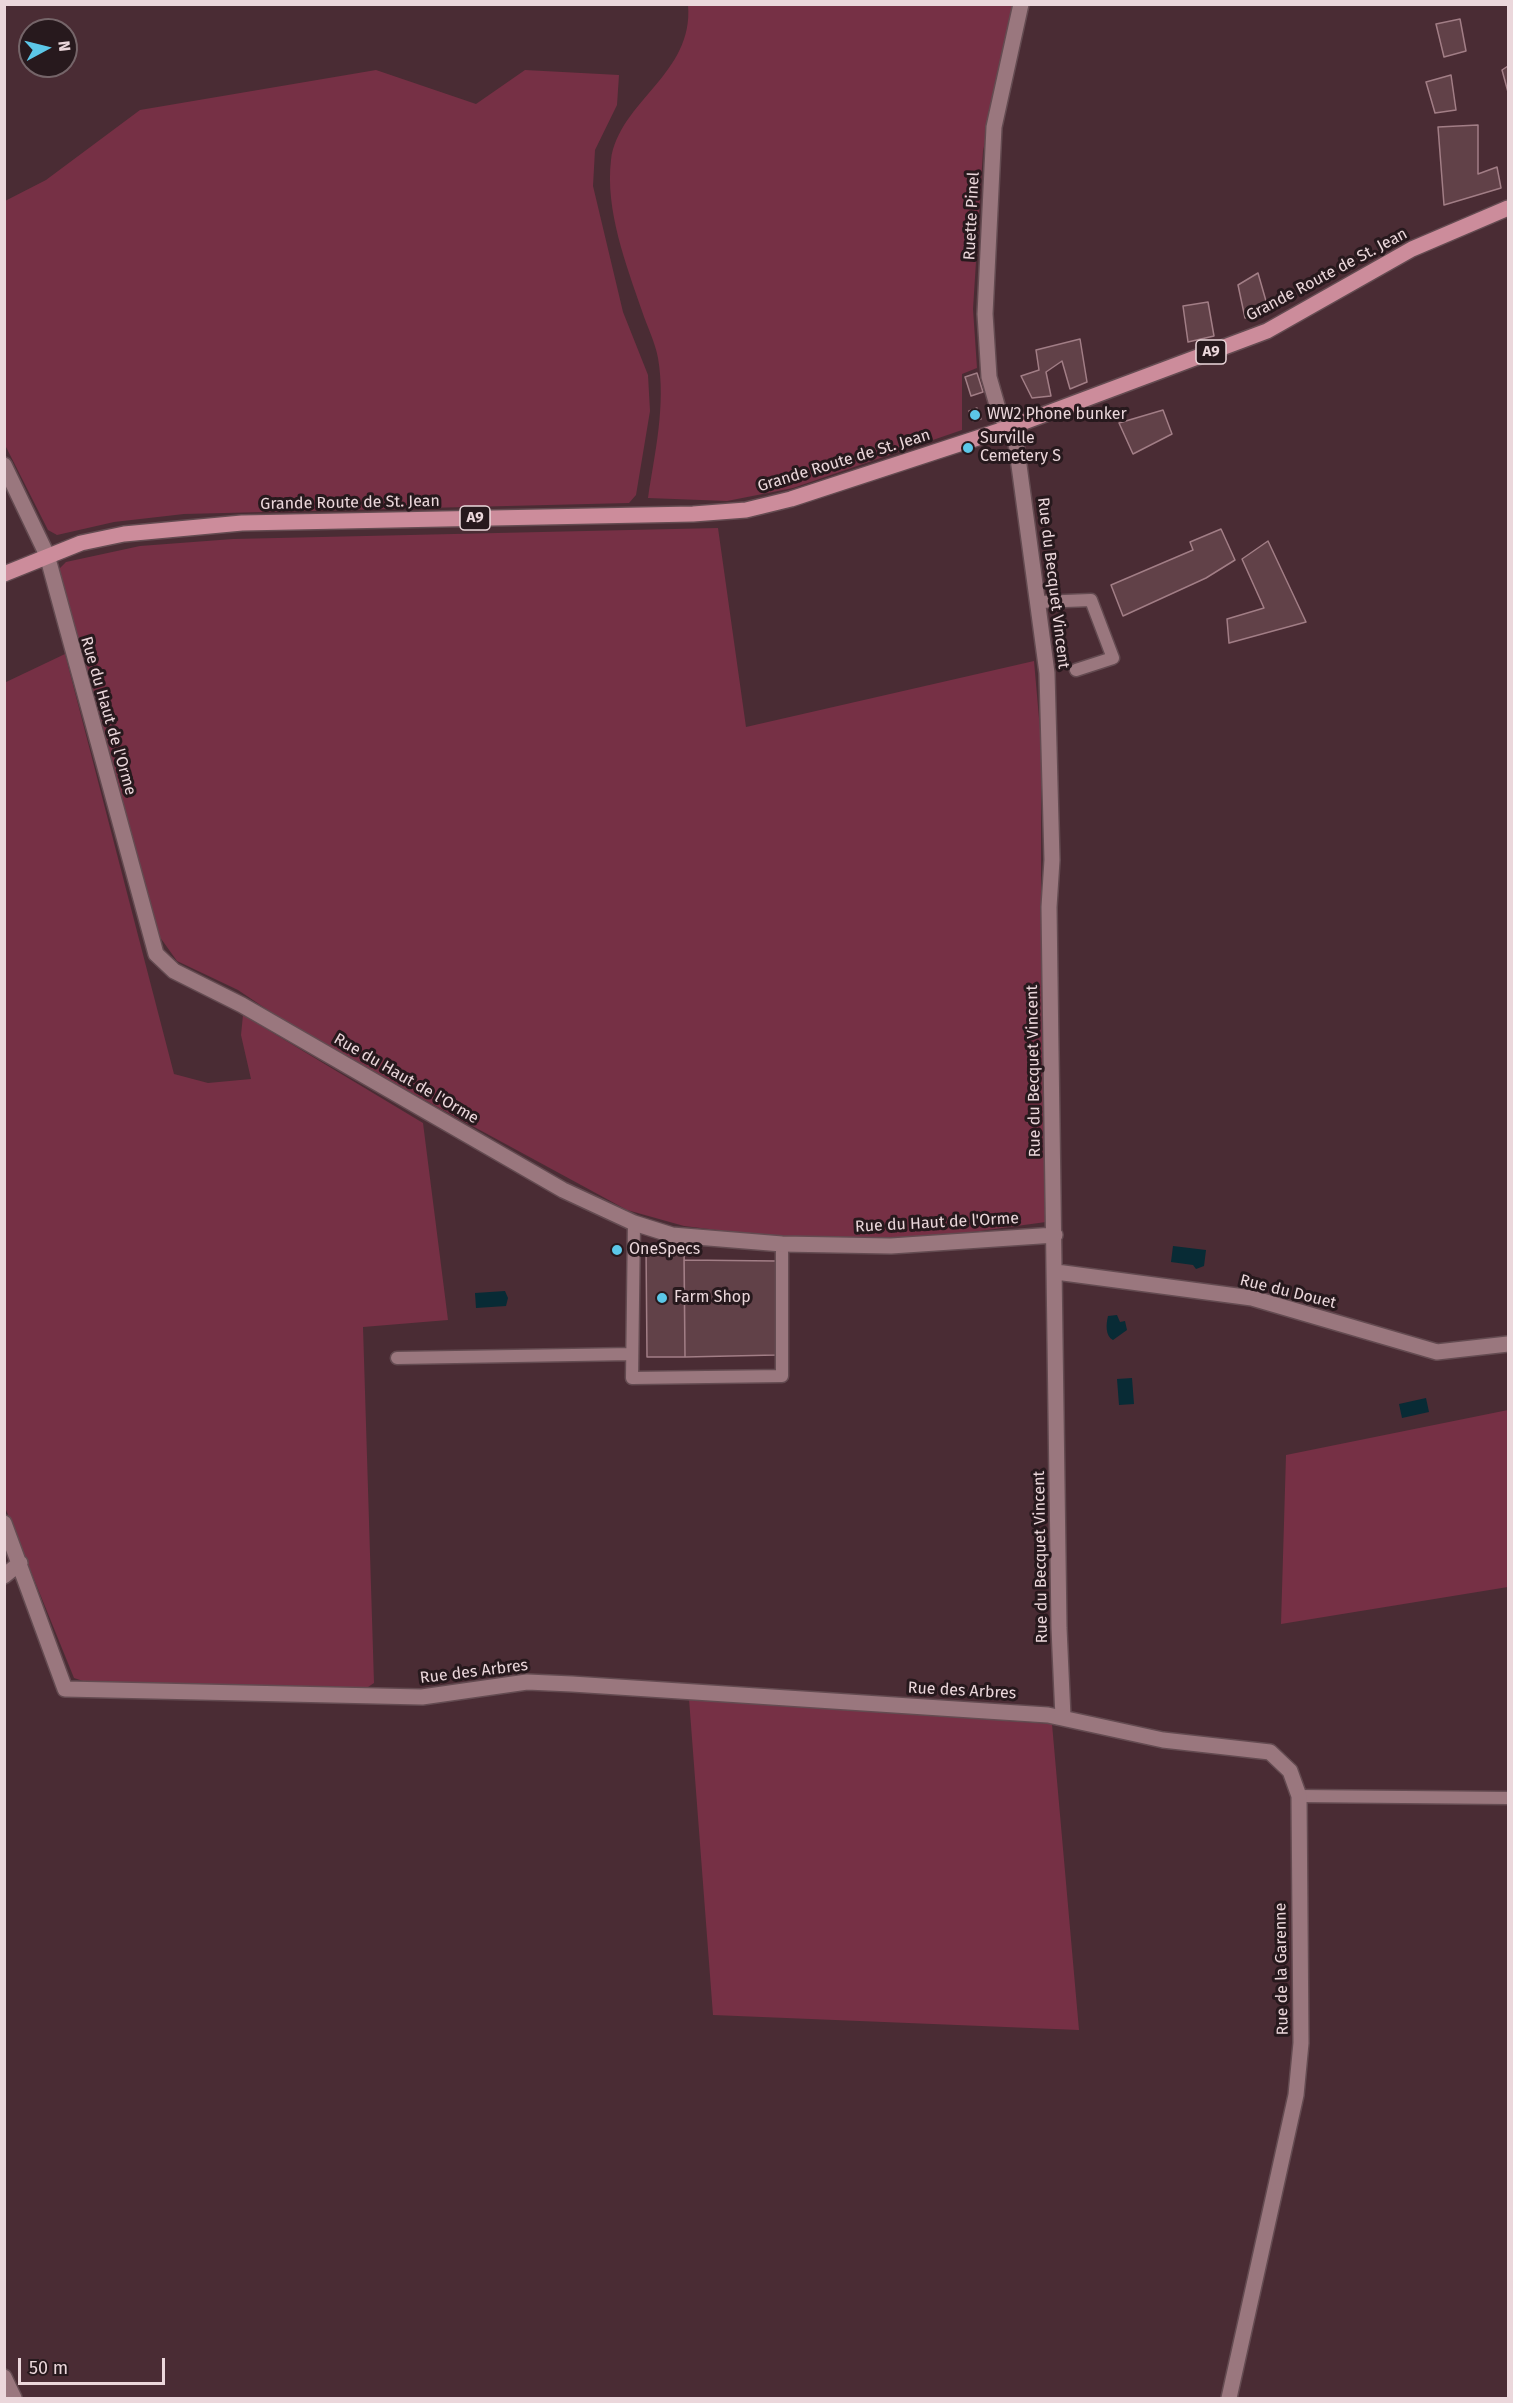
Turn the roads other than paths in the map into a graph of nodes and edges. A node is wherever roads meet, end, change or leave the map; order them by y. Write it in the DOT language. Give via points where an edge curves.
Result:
graph roads {
  1 [pos="1021,4"];
  2 [pos="1509,208"];
  3 [pos="1008,428"];
  4 [pos="4,465"];
  5 [pos="47,555"];
  6 [pos="4,574"];
  7 [pos="1039,602"];
  8 [pos="1076,670"];
  9 [pos="634,1223"];
  10 [pos="1056,1235"];
  11 [pos="782,1244"];
  12 [pos="1056,1272"];
  13 [pos="1509,1344"];
  14 [pos="632,1354"];
  15 [pos="397,1358"];
  16 [pos="4,1523"];
  17 [pos="20,1563"];
  18 [pos="4,1576"];
  19 [pos="1063,1717"];
  20 [pos="1299,1796"];
  21 [pos="1509,1798"];
  22 [pos="4,2377"];
  23 [pos="14,2398"];
  24 [pos="1229,2398"];
  1 -- 3 [label="street, Ruette Pinel" via="994,127 985,314 989,377"];
  2 -- 3 [label="main road, Grande Route de St. Jean / A9" via="1412,249 1267,332"];
  3 -- 5 [label="main road, Grande Route de St. Jean / A9" via="746,510 242,523 124,534"];
  3 -- 7 [label="street, Rue du Becquet Vincent" via="1016,443"];
  4 -- 5 [label="street, Rue du Haut de l'Orme"];
  5 -- 6 [label="main road, Grande Route de St. Jean / A9"];
  5 -- 9 [label="street, Rue du Haut de l'Orme" via="156,954 174,971 242,1005 563,1190"];
  7 -- 8 [label="lane" via="1091,600 1113,658"];
  7 -- 10 [label="street, Rue du Becquet Vincent" via="1049,728"];
  9 -- 11 [label="street, Rue du Haut de l'Orme" via="672,1235"];
  9 -- 14 [label="lane"];
  10 -- 11 [label="street, Rue du Haut de l'Orme" via="891,1246"];
  10 -- 12 [label="street, Rue du Becquet Vincent"];
  11 -- 14 [label="lane" via="782,1376 632,1378"];
  12 -- 13 [label="street, Rue du Douet" via="1252,1298 1437,1352"];
  12 -- 19 [label="street, Rue du Becquet Vincent"];
  14 -- 15 [label="lane"];
  16 -- 17 [label="street, Rue des Arbres"];
  17 -- 18 [label="street"];
  17 -- 19 [label="street, Rue des Arbres" via="65,1689 422,1697 527,1682"];
  19 -- 20 [label="street, Rue de la Garenne" via="1163,1740 1270,1752 1290,1771"];
  20 -- 21 [label="lane"];
  20 -- 24 [label="street, Rue de la Garenne" via="1301,2043 1296,2095"];
  22 -- 23 [label="street"];
}
